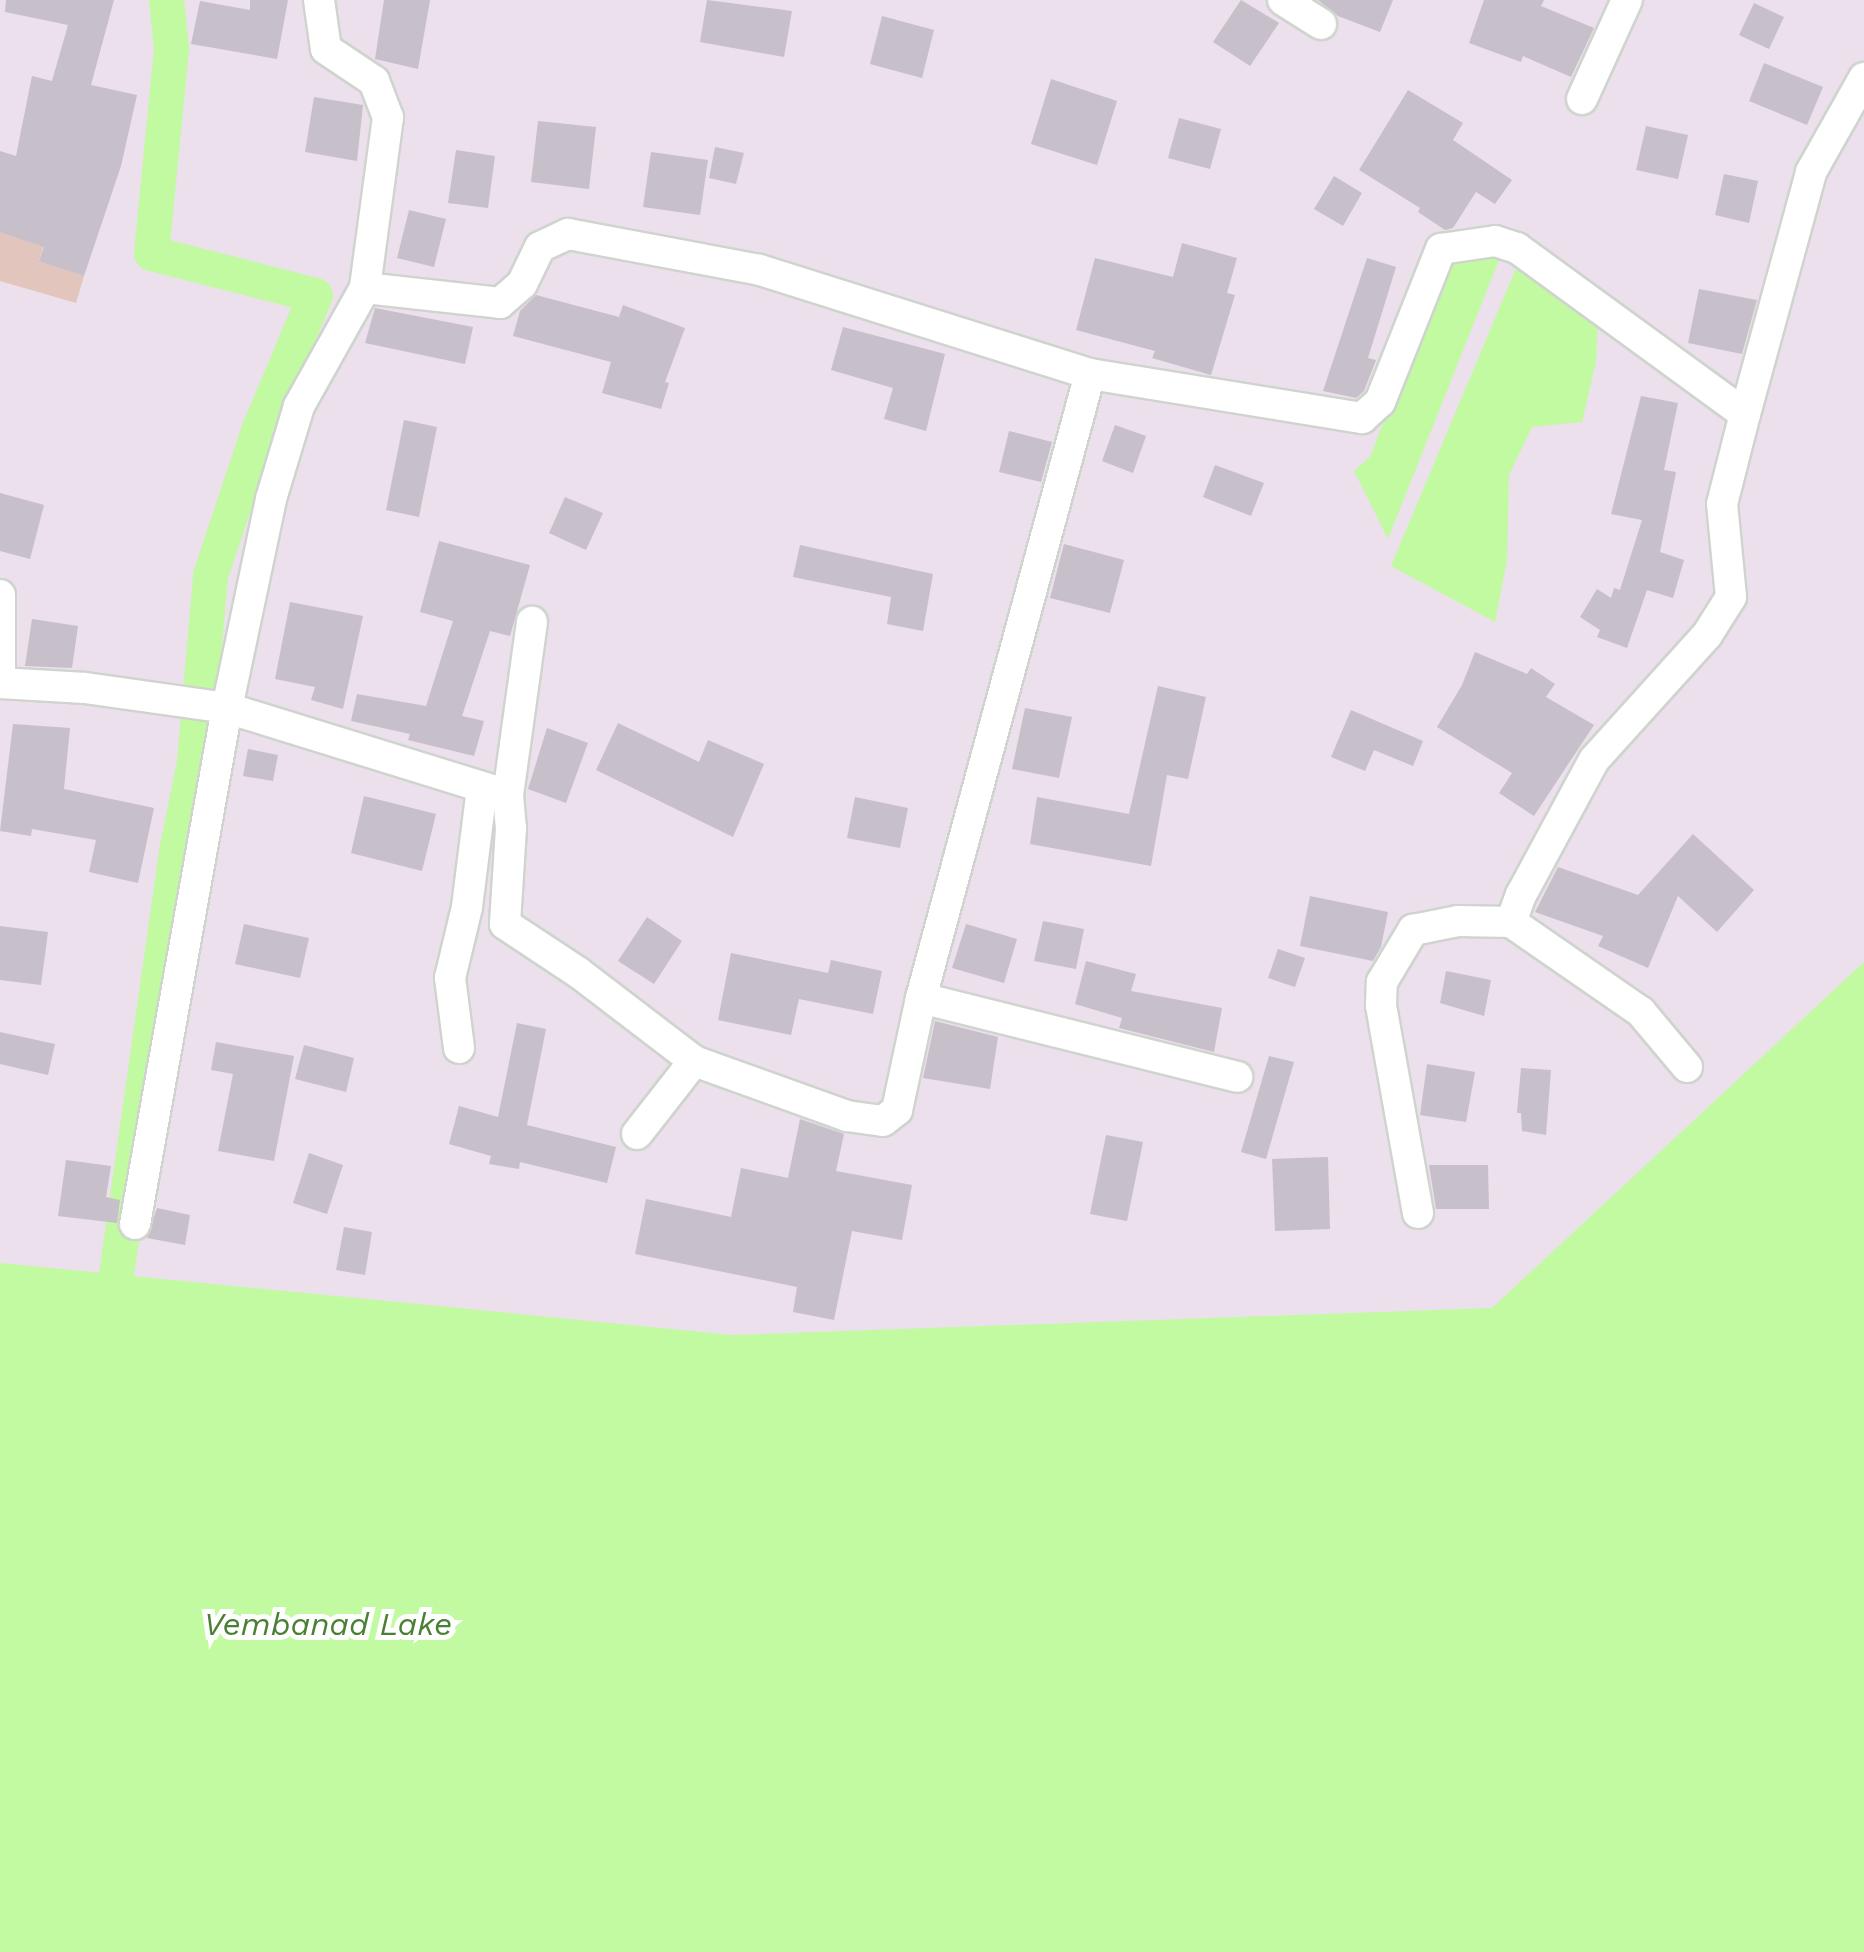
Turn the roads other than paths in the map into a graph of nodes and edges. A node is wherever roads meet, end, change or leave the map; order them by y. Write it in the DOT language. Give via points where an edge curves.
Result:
graph roads {
  1 [pos="319,0"];
  2 [pos="1283,0"];
  3 [pos="1627,0"];
  4 [pos="1321,24"];
  5 [pos="1864,78"];
  6 [pos="1582,99"];
  7 [pos="365,288"];
  8 [pos="1090,374"];
  9 [pos="1745,414"];
  10 [pos="0,594"];
  11 [pos="532,622"];
  12 [pos="0,684"];
  13 [pos="210,706"];
  14 [pos="495,792"];
  15 [pos="1511,922"];
  16 [pos="921,998"];
  17 [pos="460,1048"];
  18 [pos="694,1061"];
  19 [pos="1688,1067"];
  20 [pos="1237,1076"];
  21 [pos="637,1134"];
  22 [pos="1418,1213"];
  23 [pos="135,1224"];
  1 -- 7 [label="street" via="326,49 374,81 388,117"];
  2 -- 4 [label="street"];
  3 -- 6 [label="street"];
  5 -- 9 [label="street" via="1811,172"];
  7 -- 8 [label="street" via="500,303 522,284 540,247 568,234 760,270"];
  7 -- 13 [label="street" via="300,406"];
  8 -- 9 [label="street" via="1362,418 1380,402 1442,249 1495,241 1517,248"];
  8 -- 16 [label="street"];
  9 -- 15 [label="street" via="1722,504 1731,596 1707,635 1594,760"];
  10 -- 12 [label="street"];
  11 -- 14 [label="street"];
  12 -- 13 [label="street"];
  13 -- 14 [label="street"];
  13 -- 23 [label="street"];
  14 -- 17 [label="street" via="450,978"];
  14 -- 18 [label="street" via="511,828 505,924"];
  15 -- 19 [label="street" via="1640,1012"];
  15 -- 22 [label="street" via="1458,921 1413,930 1382,982"];
  16 -- 18 [label="street" via="897,1110 883,1120 847,1116"];
  16 -- 20 [label="street"];
  18 -- 21 [label="street"];
}
